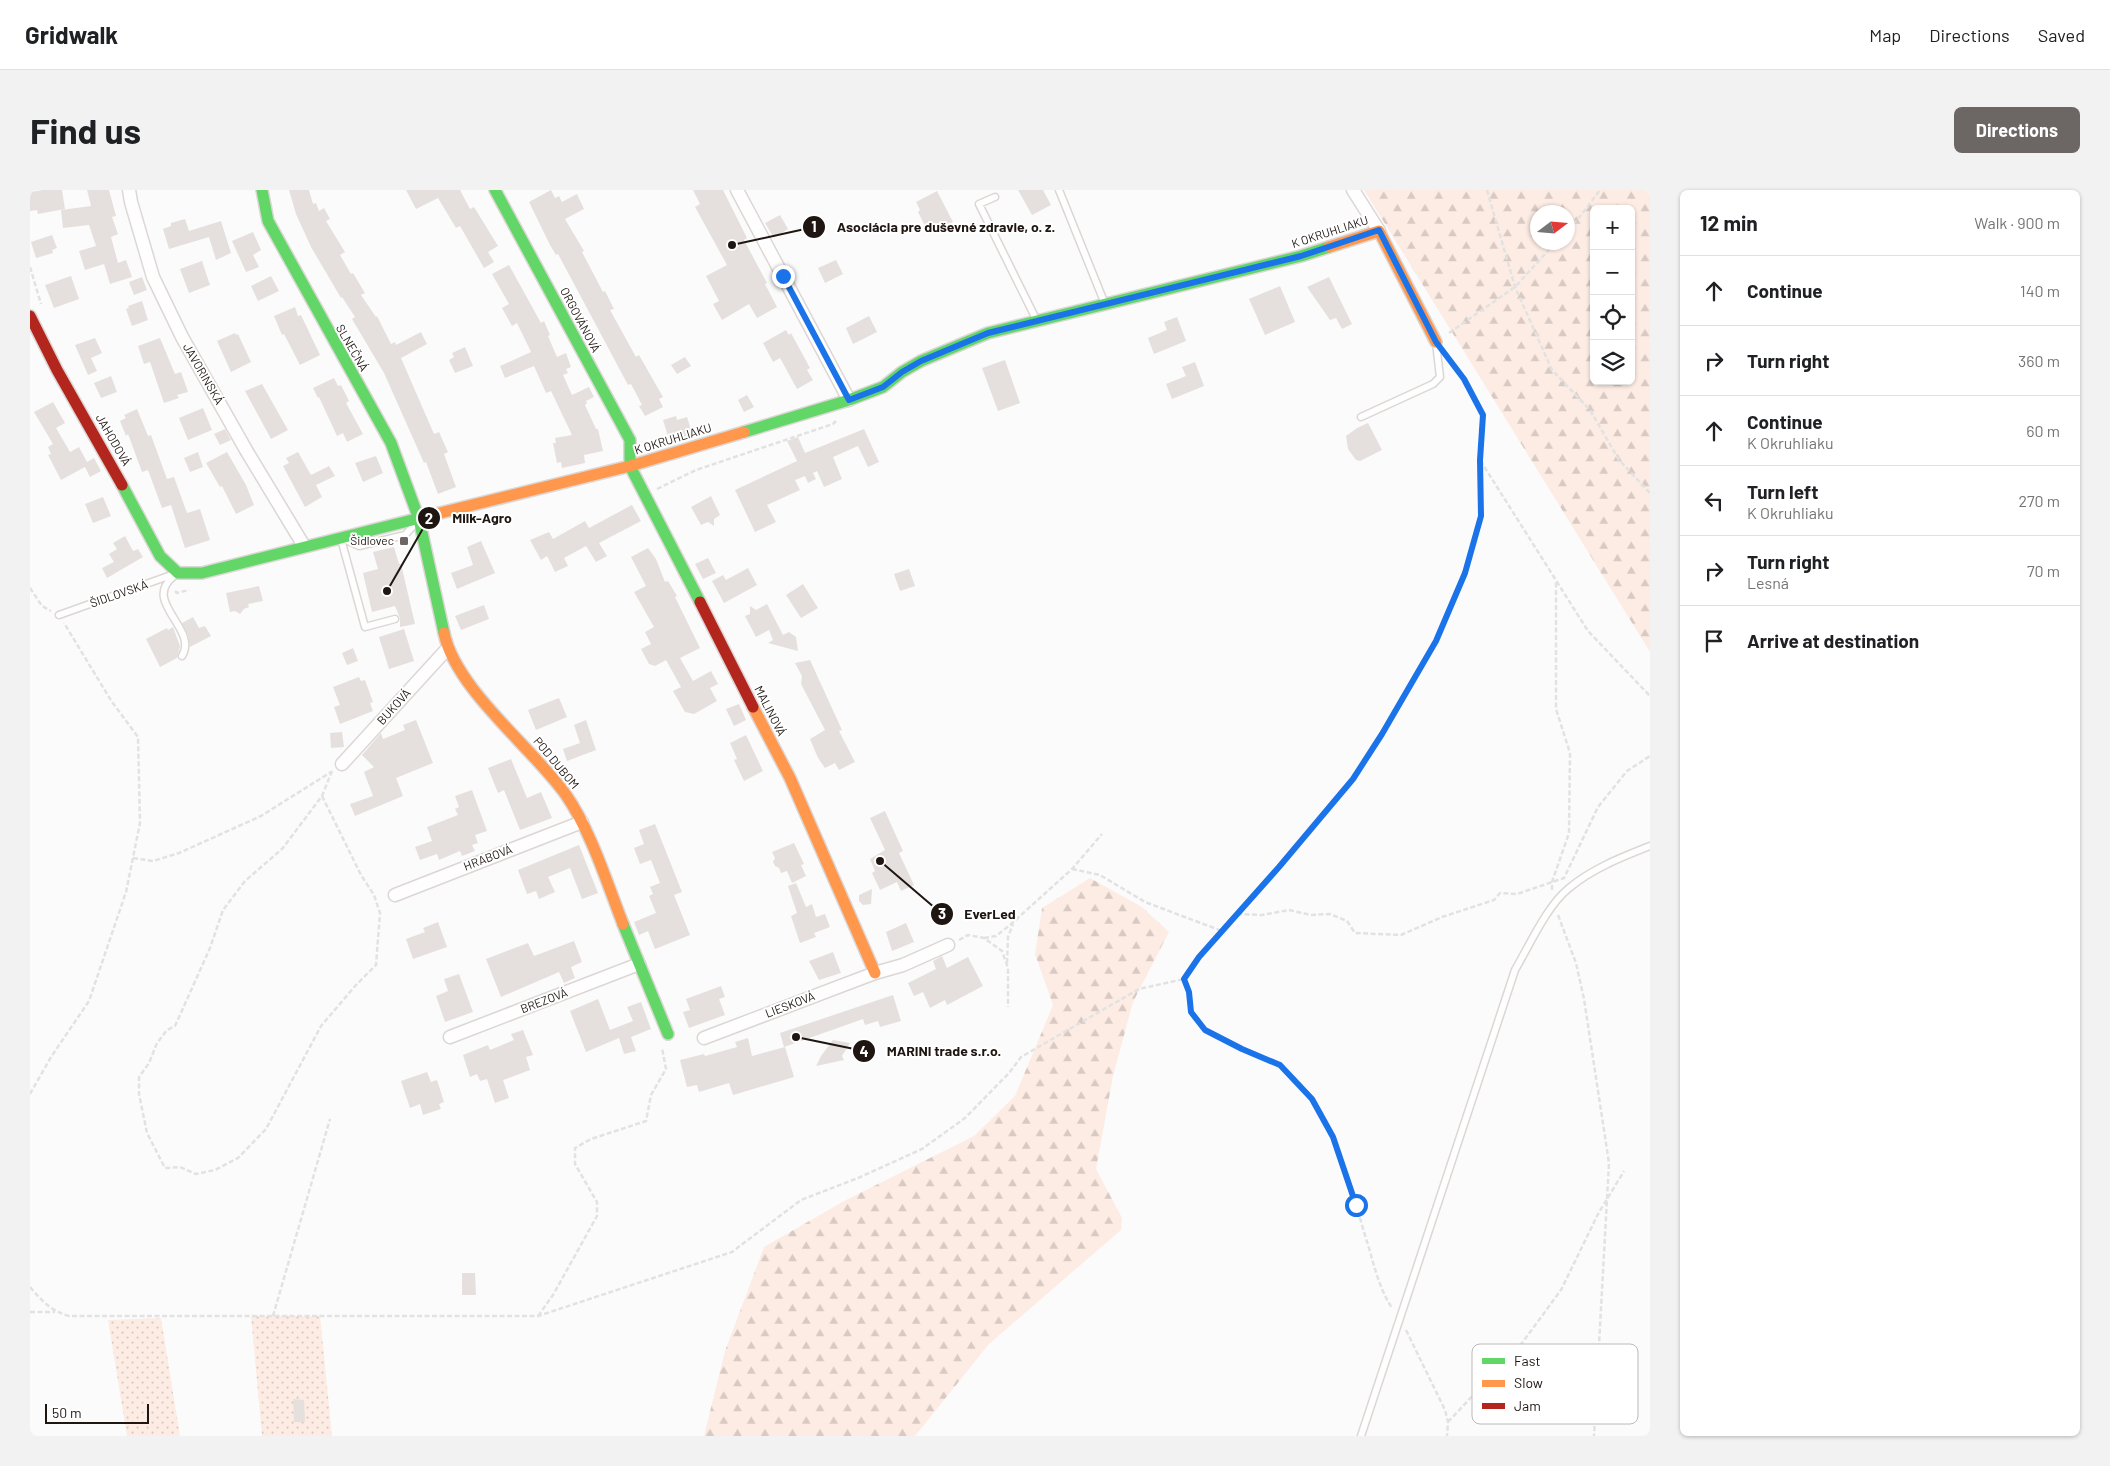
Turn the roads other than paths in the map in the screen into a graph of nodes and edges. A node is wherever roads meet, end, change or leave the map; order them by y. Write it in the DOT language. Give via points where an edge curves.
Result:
graph roads {
  1 [pos="129,190"];
  2 [pos="262,190"];
  3 [pos="495,190"];
  4 [pos="737,190"];
  5 [pos="1059,190"];
  6 [pos="1353,190"];
  7 [pos="995,196"];
  8 [pos="1379,230"];
  9 [pos="1106,305"];
  10 [pos="30,316"];
  11 [pos="1036,320"];
  12 [pos="1436,342"];
  13 [pos="842,402"];
  14 [pos="1361,417"];
  15 [pos="630,466"];
  16 [pos="419,519"];
  17 [pos="340,538"];
  18 [pos="304,546"];
  19 [pos="178,573"];
  20 [pos="59,614"];
  21 [pos="395,619"];
  22 [pos="447,650"];
  23 [pos="182,656"];
  24 [pos="337,768"];
  25 [pos="582,822"];
  26 [pos="1650,846"];
  27 [pos="395,895"];
  28 [pos="948,945"];
  29 [pos="639,964"];
  30 [pos="875,973"];
  31 [pos="668,1034"];
  32 [pos="450,1037"];
  33 [pos="704,1038"];
  34 [pos="1361,1436"];
  1 -- 18 [label="street, JAVORINSKÁ" via="153,277 182,337"];
  2 -- 16 [label="street, SLNEČNÁ" via="268,221 391,443"];
  3 -- 15 [label="street, ORGOVÁNOVÁ" via="630,440"];
  4 -- 13 [label="street"];
  5 -- 9 [label="lane"];
  6 -- 8 [label="street"];
  7 -- 11 [label="lane" via="979,204"];
  8 -- 9 [label="street, K OKRUHLIAKU" via="1301,256"];
  8 -- 12 [label="street, K OKRUHLIAKU"];
  9 -- 11 [label="street, K OKRUHLIAKU"];
  10 -- 19 [label="street, JAHODOVÁ" via="56,370 160,556"];
  11 -- 13 [label="street, K OKRUHLIAKU" via="988,333 921,361 883,387"];
  12 -- 14 [label="lane, K OKRUHLIAKU" via="1440,377 1433,384"];
  13 -- 15 [label="street, K OKRUHLIAKU"];
  15 -- 16 [label="street, K OKRUHLIAKU"];
  15 -- 30 [label="street, MALINOVÁ" via="790,778"];
  16 -- 17 [label="street, K OKRUHLIAKU"];
  16 -- 22 [label="street, POD DUBOM"];
  17 -- 18 [label="street, K OKRUHLIAKU"];
  17 -- 21 [label="lane" via="365,628"];
  18 -- 19 [label="street" via="202,573"];
  19 -- 20 [label="lane, ŠIDLOVSKÁ"];
  19 -- 23 [label="lane" via="168,581 163,591 166,604 185,638"];
  22 -- 24 [label="street, BUKOVÁ"];
  22 -- 25 [label="street, POD DUBOM" via="474,690 566,795"];
  25 -- 27 [label="street, HRABOVÁ"];
  25 -- 29 [label="street, POD DUBOM"];
  26 -- 34 [label="lane" via="1594,871 1567,889 1554,904 1515,970"];
  28 -- 30 [label="street, LIESKOVÁ" via="903,965"];
  29 -- 31 [label="street, POD DUBOM"];
  29 -- 32 [label="street, BREZOVÁ"];
  30 -- 33 [label="street, LIESKOVÁ"];
}
